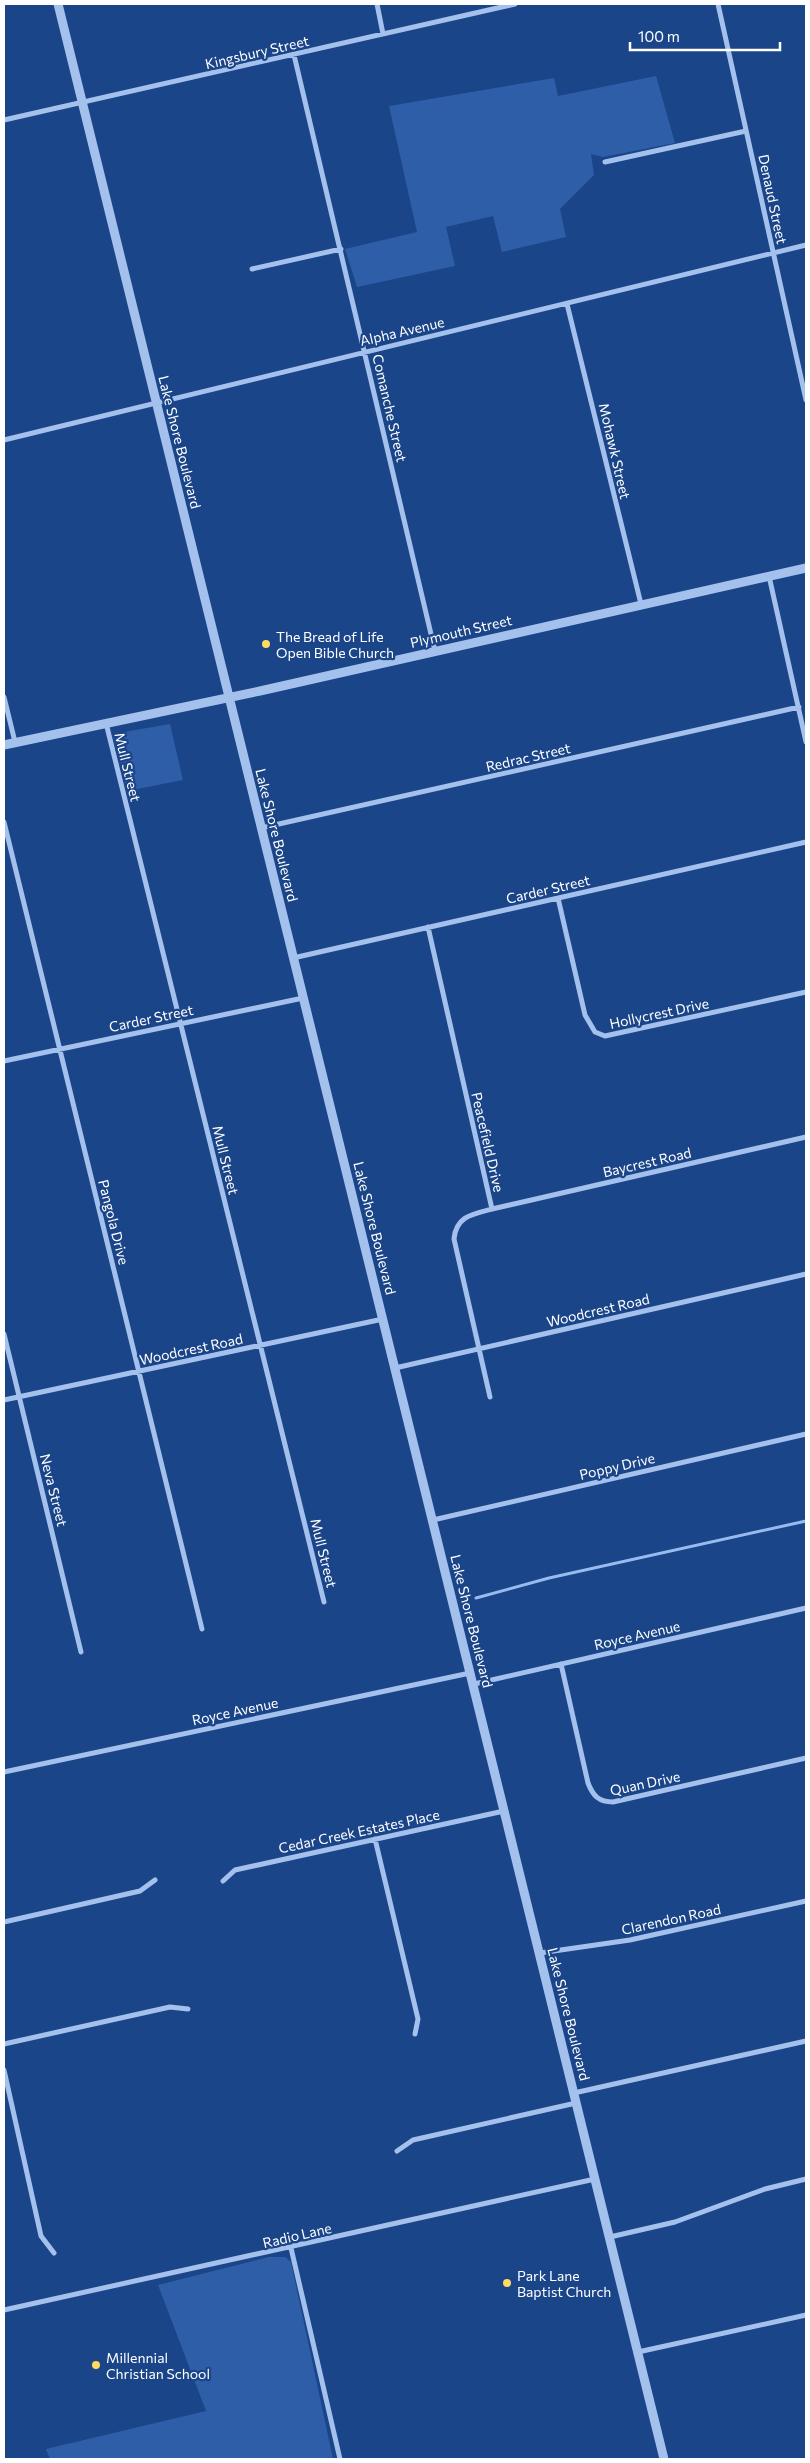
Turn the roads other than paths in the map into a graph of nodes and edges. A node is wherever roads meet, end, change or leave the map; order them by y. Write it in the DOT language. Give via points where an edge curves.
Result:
graph roads {
  1 [pos="58,4"];
  2 [pos="377,4"];
  3 [pos="515,4"];
  4 [pos="718,4"];
  5 [pos="383,34"];
  6 [pos="294,55"];
  7 [pos="83,103"];
  8 [pos="4,120"];
  9 [pos="746,131"];
  10 [pos="605,162"];
  11 [pos="806,246"];
  12 [pos="341,249"];
  13 [pos="773,253"];
  14 [pos="252,269"];
  15 [pos="567,304"];
  16 [pos="365,352"];
  17 [pos="806,400"];
  18 [pos="156,402"];
  19 [pos="4,440"];
  20 [pos="806,568"];
  21 [pos="769,576"];
  22 [pos="640,604"];
  23 [pos="435,651"];
  24 [pos="4,697"];
  25 [pos="229,697"];
  26 [pos="799,707"];
  27 [pos="106,723"];
  28 [pos="15,742"];
  29 [pos="806,742"];
  30 [pos="4,744"];
  31 [pos="4,822"];
  32 [pos="262,828"];
  33 [pos="806,842"];
  34 [pos="558,898"];
  35 [pos="428,927"];
  36 [pos="294,958"];
  37 [pos="806,992"];
  38 [pos="303,998"];
  39 [pos="180,1023"];
  40 [pos="59,1050"];
  41 [pos="4,1061"];
  42 [pos="806,1137"];
  43 [pos="492,1210"];
  44 [pos="806,1274"];
  45 [pos="383,1319"];
  46 [pos="4,1334"];
  47 [pos="261,1345"];
  48 [pos="479,1349"];
  49 [pos="395,1368"];
  50 [pos="140,1371"];
  51 [pos="19,1396"];
  52 [pos="490,1397"];
  53 [pos="4,1400"];
  54 [pos="806,1434"];
  55 [pos="433,1520"];
  56 [pos="324,1602"];
  57 [pos="806,1608"];
  58 [pos="202,1629"];
  59 [pos="81,1652"];
  60 [pos="561,1664"];
  61 [pos="471,1672"];
  62 [pos="474,1684"];
  63 [pos="806,1758"];
  64 [pos="4,1772"];
  65 [pos="505,1810"];
  66 [pos="375,1839"];
  67 [pos="155,1880"];
  68 [pos="223,1881"];
  69 [pos="806,1901"];
  70 [pos="4,1922"];
  71 [pos="540,1953"];
  72 [pos="188,2010"];
  73 [pos="415,2034"];
  74 [pos="806,2041"];
  75 [pos="4,2044"];
  76 [pos="4,2070"];
  77 [pos="574,2093"];
  78 [pos="577,2103"];
  79 [pos="397,2151"];
  80 [pos="595,2179"];
  81 [pos="806,2179"];
  82 [pos="610,2237"];
  83 [pos="291,2248"];
  84 [pos="54,2253"];
  85 [pos="4,2310"];
  86 [pos="806,2315"];
  87 [pos="638,2352"];
  88 [pos="340,2459"];
  89 [pos="664,2459"];
  1 -- 7 [label="street, Lake Shore Boulevard"];
  2 -- 5 [label="street"];
  3 -- 5 [label="street, Kingsbury Street"];
  4 -- 9 [label="street, Denaud Street"];
  5 -- 6 [label="street, Kingsbury Street"];
  6 -- 7 [label="street, Kingsbury Street"];
  6 -- 12 [label="street, Comanche Street"];
  7 -- 8 [label="street, Kingsbury Street"];
  7 -- 18 [label="street, Lake Shore Boulevard"];
  9 -- 10 [label="street"];
  9 -- 13 [label="street, Denaud Street"];
  11 -- 13 [label="street, Alpha Avenue"];
  12 -- 14 [label="street"];
  12 -- 16 [label="street, Comanche Street"];
  13 -- 15 [label="street, Alpha Avenue"];
  13 -- 17 [label="street, Denaud Street"];
  15 -- 16 [label="street, Alpha Avenue"];
  15 -- 22 [label="street, Mohawk Street"];
  16 -- 18 [label="street, Alpha Avenue"];
  16 -- 23 [label="street, Comanche Street"];
  18 -- 19 [label="street, Alpha Avenue"];
  18 -- 25 [label="street, Lake Shore Boulevard"];
  20 -- 21 [label="street, Plymouth Street"];
  21 -- 22 [label="street, Plymouth Street"];
  21 -- 26 [label="street"];
  22 -- 23 [label="street, Plymouth Street"];
  23 -- 25 [label="street, Plymouth Street"];
  24 -- 28 [label="street"];
  25 -- 27 [label="street, Plymouth Street"];
  25 -- 32 [label="street, Lake Shore Boulevard"];
  26 -- 29 [label="street"];
  26 -- 32 [label="street, Redrac Street"];
  27 -- 28 [label="street, Plymouth Street"];
  27 -- 39 [label="street, Mull Street"];
  28 -- 30 [label="street, Plymouth Street"];
  31 -- 40 [label="street, Pangola Drive"];
  32 -- 36 [label="street, Lake Shore Boulevard"];
  33 -- 34 [label="street, Carder Street"];
  34 -- 35 [label="street, Carder Street"];
  34 -- 37 [label="street, Hollycrest Drive" via="585,1015 595,1032 605,1036"];
  35 -- 36 [label="street, Carder Street"];
  35 -- 43 [label="street, Peacefield Drive"];
  36 -- 38 [label="street, Lake Shore Boulevard"];
  38 -- 39 [label="street, Carder Street"];
  38 -- 45 [label="street, Lake Shore Boulevard"];
  39 -- 40 [label="street, Carder Street"];
  39 -- 47 [label="street, Mull Street"];
  40 -- 41 [label="street, Carder Street"];
  40 -- 50 [label="street, Pangola Drive"];
  42 -- 43 [label="street, Baycrest Road"];
  43 -- 48 [label="street, Peacefield Drive" via="464,1218 454,1239"];
  44 -- 48 [label="street, Woodcrest Road"];
  45 -- 47 [label="street, Woodcrest Road"];
  45 -- 49 [label="street, Lake Shore Boulevard"];
  46 -- 51 [label="street, Neva Street"];
  47 -- 50 [label="street, Woodcrest Road"];
  47 -- 56 [label="street, Mull Street"];
  48 -- 49 [label="street, Woodcrest Road"];
  48 -- 52 [label="street, Peacefield Drive"];
  49 -- 55 [label="street, Lake Shore Boulevard"];
  50 -- 51 [label="street, Woodcrest Road"];
  50 -- 58 [label="street, Pangola Drive"];
  51 -- 53 [label="street, Woodcrest Road"];
  51 -- 59 [label="street, Neva Street"];
  54 -- 55 [label="street, Poppy Drive"];
  55 -- 61 [label="street, Lake Shore Boulevard"];
  57 -- 60 [label="street, Royce Avenue"];
  60 -- 62 [label="street, Royce Avenue"];
  60 -- 63 [label="street, Quan Drive" via="588,1783 591,1792 604,1802"];
  61 -- 62 [label="street, Lake Shore Boulevard"];
  61 -- 64 [label="street, Royce Avenue"];
  62 -- 65 [label="street, Lake Shore Boulevard"];
  65 -- 66 [label="street, Cedar Creek Estates Place"];
  65 -- 71 [label="street, Lake Shore Boulevard"];
  66 -- 68 [label="street, Cedar Creek Estates Place" via="235,1870"];
  66 -- 73 [label="street" via="418,2019"];
  67 -- 70 [label="street" via="140,1891"];
  69 -- 71 [label="street, Clarendon Road" via="630,1940"];
  71 -- 77 [label="street, Lake Shore Boulevard"];
  72 -- 75 [label="street" via="170,2007"];
  74 -- 77 [label="street"];
  76 -- 84 [label="street" via="41,2236"];
  77 -- 78 [label="street, Lake Shore Boulevard"];
  78 -- 79 [label="street" via="413,2140"];
  78 -- 80 [label="street, Lake Shore Boulevard"];
  80 -- 82 [label="street, Lake Shore Boulevard"];
  80 -- 83 [label="street, Radio Lane"];
  81 -- 82 [label="street" via="765,2189 675,2222"];
  82 -- 87 [label="street, Lake Shore Boulevard"];
  83 -- 85 [label="street, Radio Lane"];
  83 -- 88 [label="street"];
  86 -- 87 [label="street"];
  87 -- 89 [label="street, Lake Shore Boulevard"];
}
